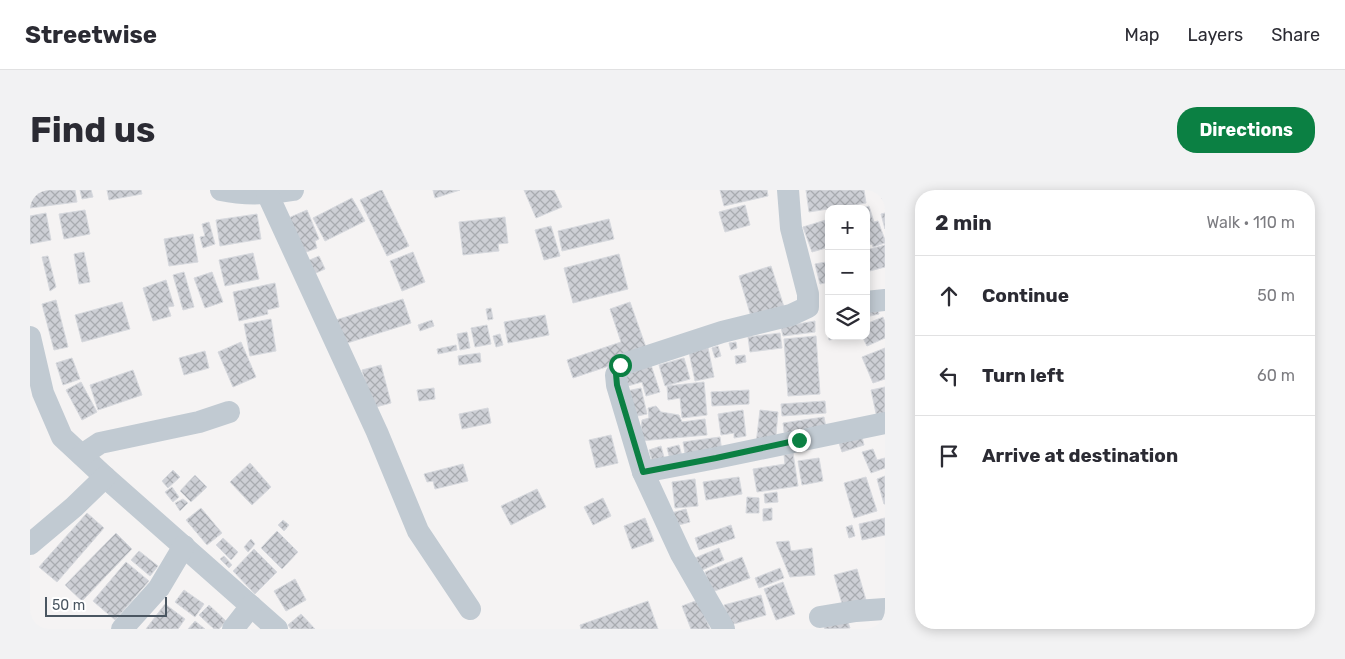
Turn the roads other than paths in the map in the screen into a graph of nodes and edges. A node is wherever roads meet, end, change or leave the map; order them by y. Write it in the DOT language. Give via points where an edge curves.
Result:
graph roads {
  1 [pos="221,190"];
  2 [pos="293,190"];
  3 [pos="788,190"];
  4 [pos="267,193"];
  5 [pos="885,300"];
  6 [pos="870,302"];
  7 [pos="31,344"];
  8 [pos="230,412"];
  9 [pos="885,423"];
  10 [pos="82,455"];
  11 [pos="643,472"];
  12 [pos="105,477"];
  13 [pos="30,544"];
  14 [pos="184,546"];
  15 [pos="251,606"];
  16 [pos="885,609"];
  17 [pos="470,610"];
  18 [pos="820,616"];
  19 [pos="122,629"];
  20 [pos="233,629"];
  21 [pos="277,629"];
  22 [pos="724,629"];
  1 -- 4 [label="street"];
  2 -- 4 [label="street"];
  3 -- 11 [label="street" via="791,228 808,294 808,308 620,365 616,374 617,385"];
  4 -- 17 [label="street" via="377,432 418,531"];
  5 -- 6 [label="street"];
  7 -- 10 [label="street" via="43,393 62,437"];
  8 -- 10 [label="street" via="199,422 100,443"];
  9 -- 11 [label="street"];
  10 -- 12 [label="street"];
  11 -- 22 [label="street" via="681,554"];
  12 -- 13 [label="street"];
  12 -- 14 [label="street"];
  14 -- 15 [label="street"];
  14 -- 19 [label="street" via="159,588"];
  15 -- 20 [label="street"];
  15 -- 21 [label="street"];
  16 -- 18 [label="street"];
}
